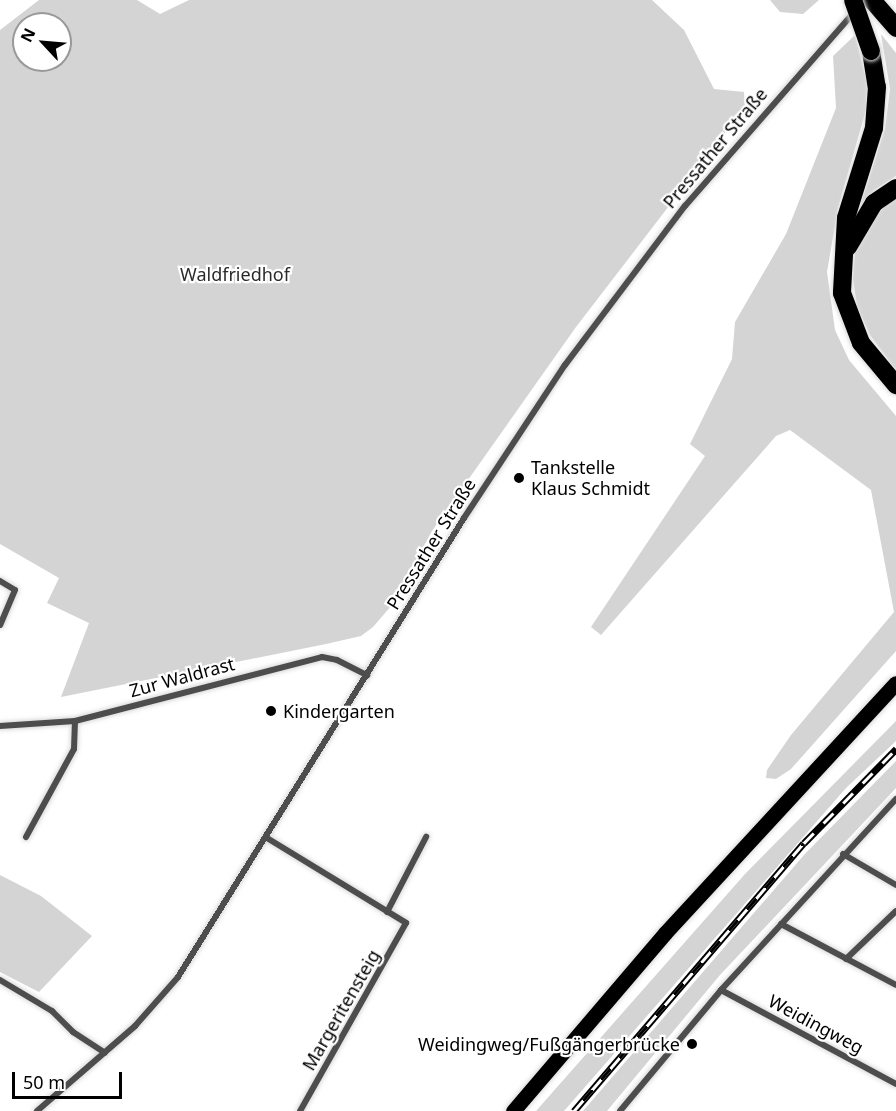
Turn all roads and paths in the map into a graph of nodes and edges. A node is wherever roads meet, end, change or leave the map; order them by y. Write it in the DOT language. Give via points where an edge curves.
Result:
graph roads {
  1 [pos="853,0"];
  2 [pos="865,0"];
  3 [pos="872,0"];
  4 [pos="895,26"];
  5 [pos="896,188"];
  6 [pos="841,262"];
  7 [pos="896,385"];
  8 [pos="0,581"];
  9 [pos="0,625"];
  10 [pos="367,675"];
  11 [pos="896,683"];
  12 [pos="75,722"];
  13 [pos="0,726"];
  14 [pos="896,799"];
  15 [pos="26,837"];
  16 [pos="426,837"];
  17 [pos="267,838"];
  18 [pos="843,854"];
  19 [pos="896,885"];
  20 [pos="896,911"];
  21 [pos="387,912"];
  22 [pos="781,924"];
  23 [pos="846,959"];
  24 [pos="0,980"];
  25 [pos="896,985"];
  26 [pos="721,990"];
  27 [pos="105,1053"];
  28 [pos="896,1084"];
  29 [pos="38,1111"];
  30 [pos="300,1111"];
  31 [pos="513,1111"];
  32 [pos="620,1111"];
  1 -- 6 [label="highway, bridge" via="871,51 878,87 874,128 846,218"];
  2 -- 10 [label="street, Pressather Straße" via="692,197 571,357 469,510"];
  3 -- 4 [label="highway"];
  5 -- 6 [label="highway" via="874,203"];
  6 -- 7 [label="highway" via="842,293 849,318 861,343"];
  8 -- 9 [label="street" via="15,590"];
  10 -- 12 [label="street, Zur Waldrast" via="322,657"];
  10 -- 17 [label="street, Pressather Straße"];
  11 -- 31 [label="main road" via="727,863"];
  12 -- 13 [label="street, Zur Waldrast"];
  12 -- 15 [label="street" via="74,749"];
  14 -- 18 [label="street"];
  16 -- 21 [label="street"];
  17 -- 21 [label="street"];
  17 -- 27 [label="street, Pressather Straße" via="178,977"];
  18 -- 19 [label="street"];
  18 -- 22 [label="street"];
  20 -- 23 [label="street"];
  21 -- 30 [label="street, Margeritensteig" via="406,923"];
  22 -- 23 [label="street"];
  22 -- 26 [label="street"];
  23 -- 25 [label="street"];
  24 -- 27 [label="street" via="52,1011 73,1032"];
  26 -- 28 [label="street, Weidingweg"];
  26 -- 32 [label="street"];
  27 -- 29 [label="street, Pressather Straße"];
}
